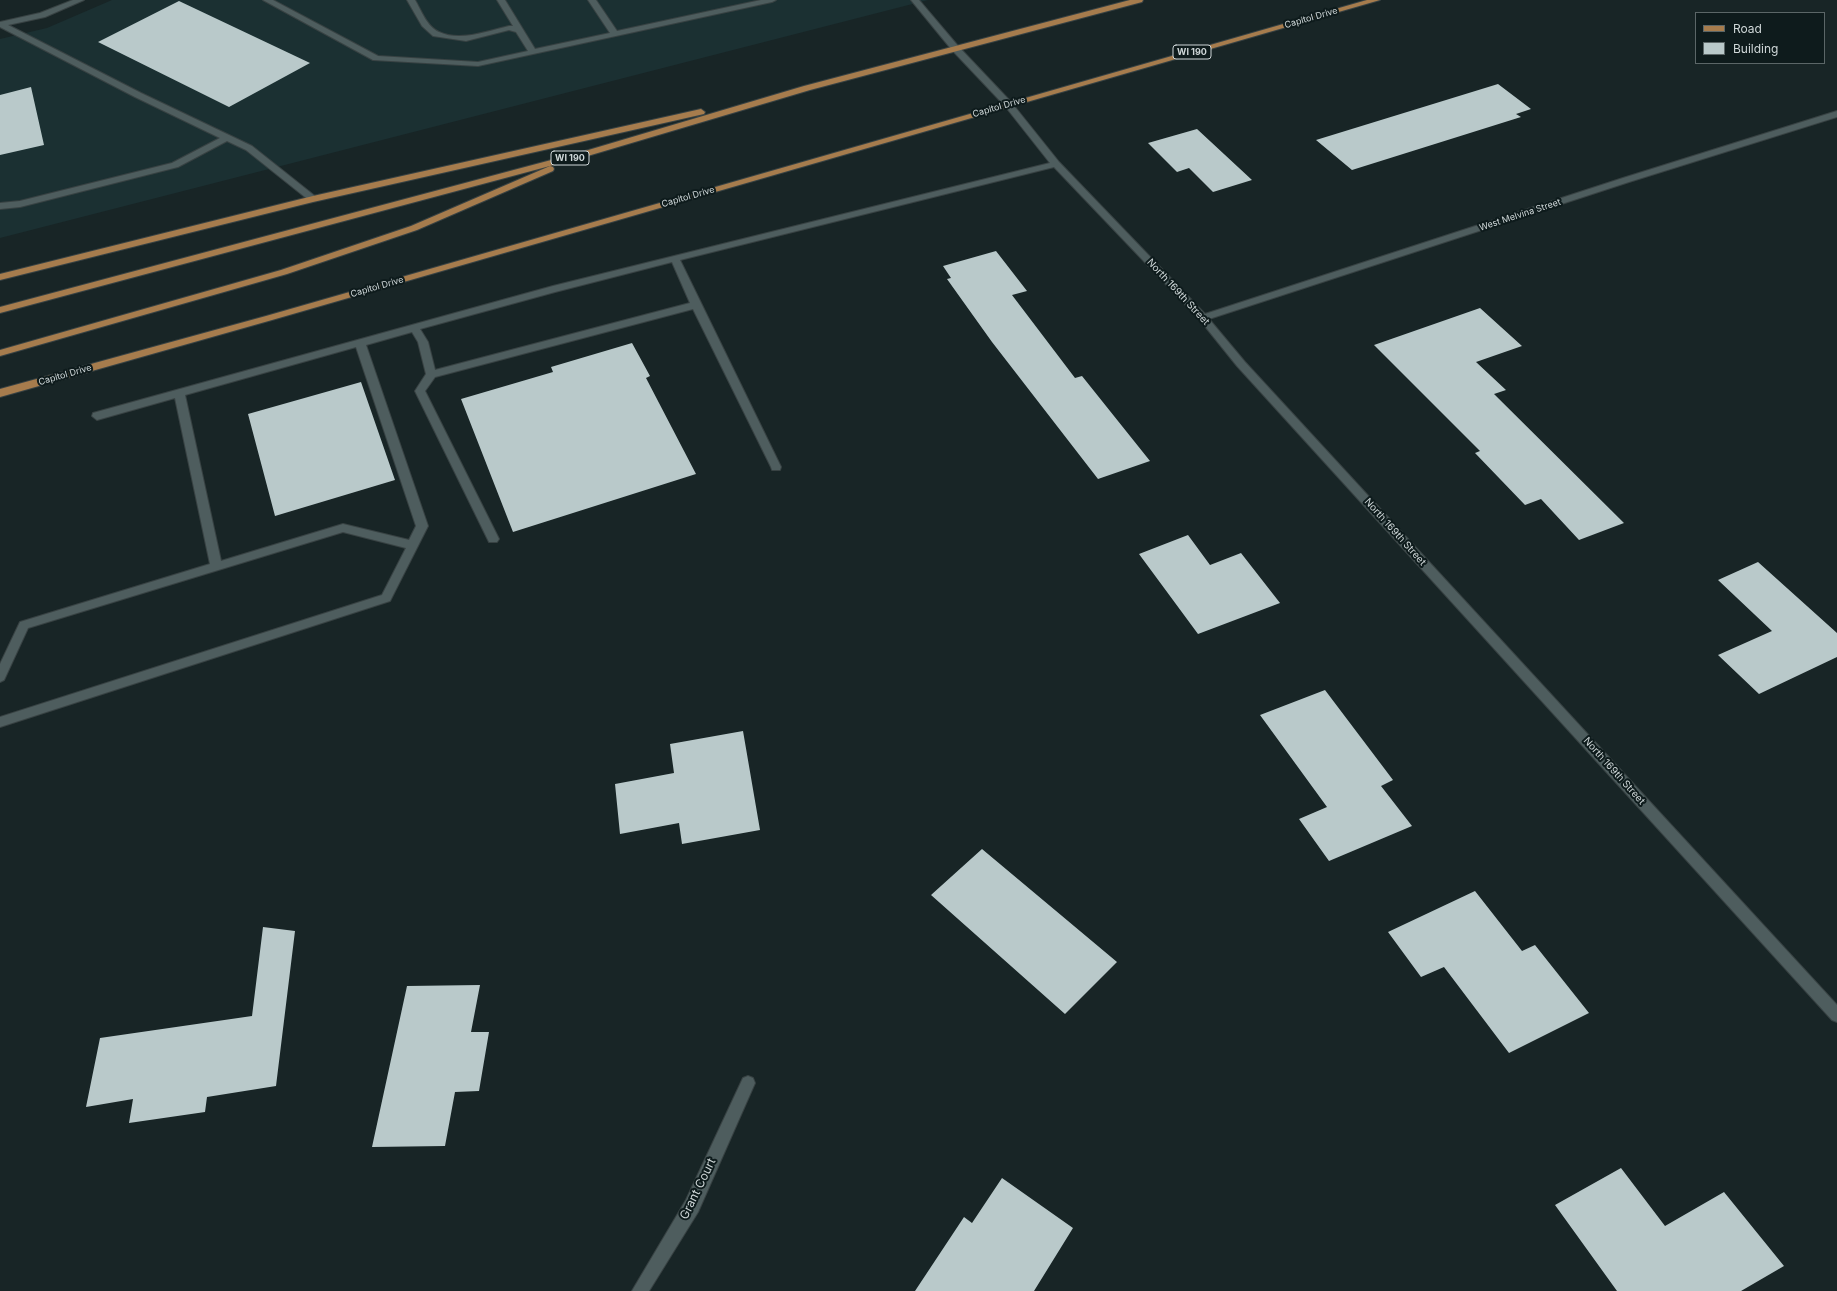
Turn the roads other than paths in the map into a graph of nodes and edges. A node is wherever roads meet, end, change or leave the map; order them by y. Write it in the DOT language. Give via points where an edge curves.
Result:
graph roads {
  1 [pos="80,0"];
  2 [pos="267,0"];
  3 [pos="411,0"];
  4 [pos="501,0"];
  5 [pos="592,0"];
  6 [pos="772,0"];
  7 [pos="916,0"];
  8 [pos="1139,0"];
  9 [pos="1376,0"];
  10 [pos="0,24"];
  11 [pos="519,30"];
  12 [pos="615,34"];
  13 [pos="955,48"];
  14 [pos="533,52"];
  15 [pos="807,88"];
  16 [pos="1008,104"];
  17 [pos="1837,114"];
  18 [pos="226,138"];
  19 [pos="588,153"];
  20 [pos="1056,164"];
  21 [pos="312,198"];
  22 [pos="0,206"];
  23 [pos="675,259"];
  24 [pos="0,277"];
  25 [pos="696,305"];
  26 [pos="0,310"];
  27 [pos="1203,318"];
  28 [pos="414,327"];
  29 [pos="360,342"];
  30 [pos="0,353"];
  31 [pos="431,374"];
  32 [pos="0,393"];
  33 [pos="179,393"];
  34 [pos="97,416"];
  35 [pos="776,467"];
  36 [pos="493,539"];
  37 [pos="412,545"];
  38 [pos="216,566"];
  39 [pos="0,677"];
  40 [pos="0,722"];
  41 [pos="1837,1015"];
  42 [pos="748,1083"];
  43 [pos="640,1291"];
  1 -- 10 [label="street" via="42,15"];
  2 -- 14 [label="street" via="376,58 478,64"];
  3 -- 11 [label="street" via="425,24 436,34 466,39 508,28"];
  4 -- 11 [label="street"];
  5 -- 12 [label="street"];
  6 -- 12 [label="street"];
  7 -- 13 [label="street, North 169th Street"];
  8 -- 13 [label="main road, WI 190"];
  9 -- 16 [label="main road, Capitol Drive / WI 190"];
  10 -- 18 [label="street"];
  11 -- 14 [label="street"];
  12 -- 14 [label="street"];
  13 -- 15 [label="main road, WI 190"];
  13 -- 16 [label="street, North 169th Street"];
  15 -- 19 [label="main road, WI 190"];
  15 -- 21 [label="main road"];
  16 -- 20 [label="street, North 169th Street"];
  16 -- 32 [label="main road, Capitol Drive / WI 190" via="284,314"];
  17 -- 27 [label="street, West Melvina Street"];
  18 -- 21 [label="street" via="248,148"];
  18 -- 22 [label="street" via="175,165 20,204"];
  19 -- 26 [label="main road, WI 190"];
  19 -- 30 [label="main road" via="414,228 284,272"];
  20 -- 23 [label="street"];
  20 -- 27 [label="street, North 169th Street"];
  21 -- 24 [label="main road"];
  23 -- 25 [label="street"];
  23 -- 28 [label="street"];
  25 -- 31 [label="street"];
  25 -- 35 [label="street"];
  27 -- 41 [label="street, North 169th Street" via="1252,375"];
  28 -- 29 [label="street"];
  28 -- 31 [label="street" via="423,342"];
  29 -- 33 [label="street"];
  29 -- 37 [label="street" via="422,526"];
  31 -- 36 [label="street" via="420,391"];
  33 -- 34 [label="street"];
  33 -- 38 [label="street"];
  37 -- 38 [label="street" via="343,528"];
  37 -- 40 [label="street" via="386,598"];
  38 -- 39 [label="street" via="24,625"];
  42 -- 43 [label="street, Grant Court" via="692,1206"];
}
